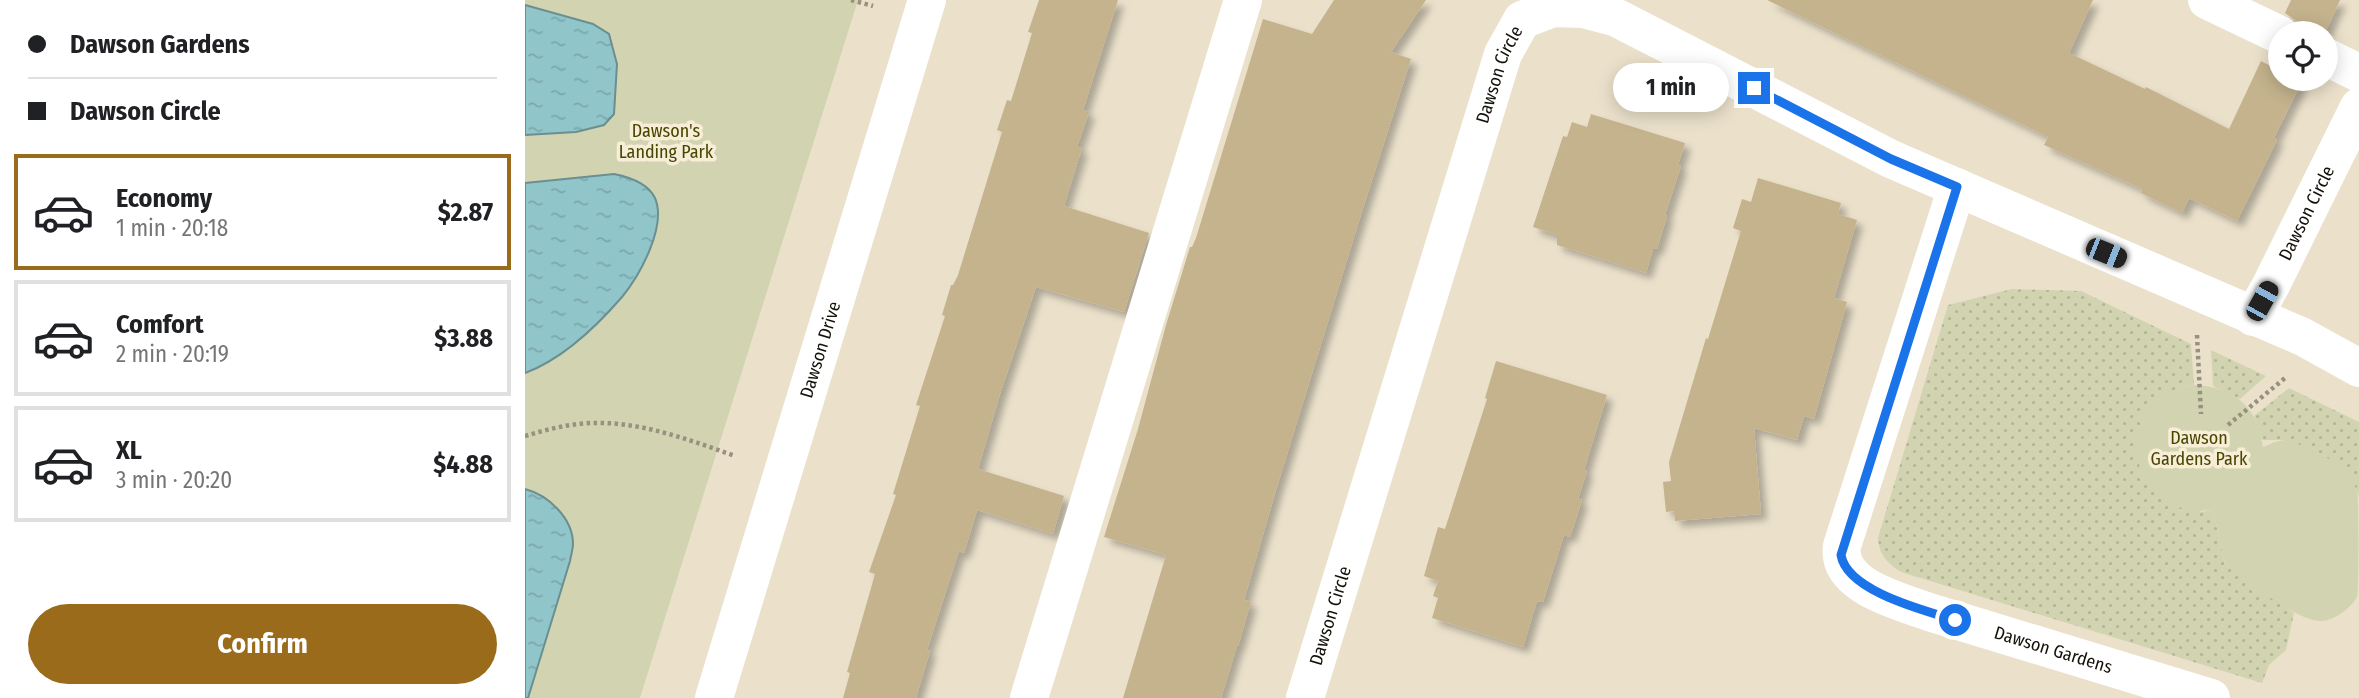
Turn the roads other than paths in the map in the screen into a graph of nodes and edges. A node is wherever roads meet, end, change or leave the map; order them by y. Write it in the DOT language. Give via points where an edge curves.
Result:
graph roads {
  1 [pos="927,0"];
  2 [pos="1243,0"];
  3 [pos="2207,0"];
  4 [pos="2268,29"];
  5 [pos="2338,63"];
  6 [pos="2359,73"];
  7 [pos="2359,107"];
  8 [pos="1957,187"];
  9 [pos="2253,317"];
  10 [pos="2359,368"];
  11 [pos="714,698"];
  12 [pos="1030,698"];
  13 [pos="1305,698"];
  14 [pos="2211,698"];
  1 -- 11 [label="street, Dawson Drive"];
  2 -- 12 [label="street"];
  3 -- 4 [label="street"];
  5 -- 6 [label="street"];
  7 -- 9 [label="street, Dawson Circle"];
  8 -- 9 [label="street, Dawson Circle"];
  8 -- 13 [label="street, Dawson Circle" via="1891,159 1617,18 1583,9 1553,8 1522,20 1503,54"];
  8 -- 14 [label="street, Dawson Gardens" via="1842,546 1842,565 1856,580 1929,612"];
  9 -- 10 [label="street, Dawson Circle" via="2303,337"];
}
